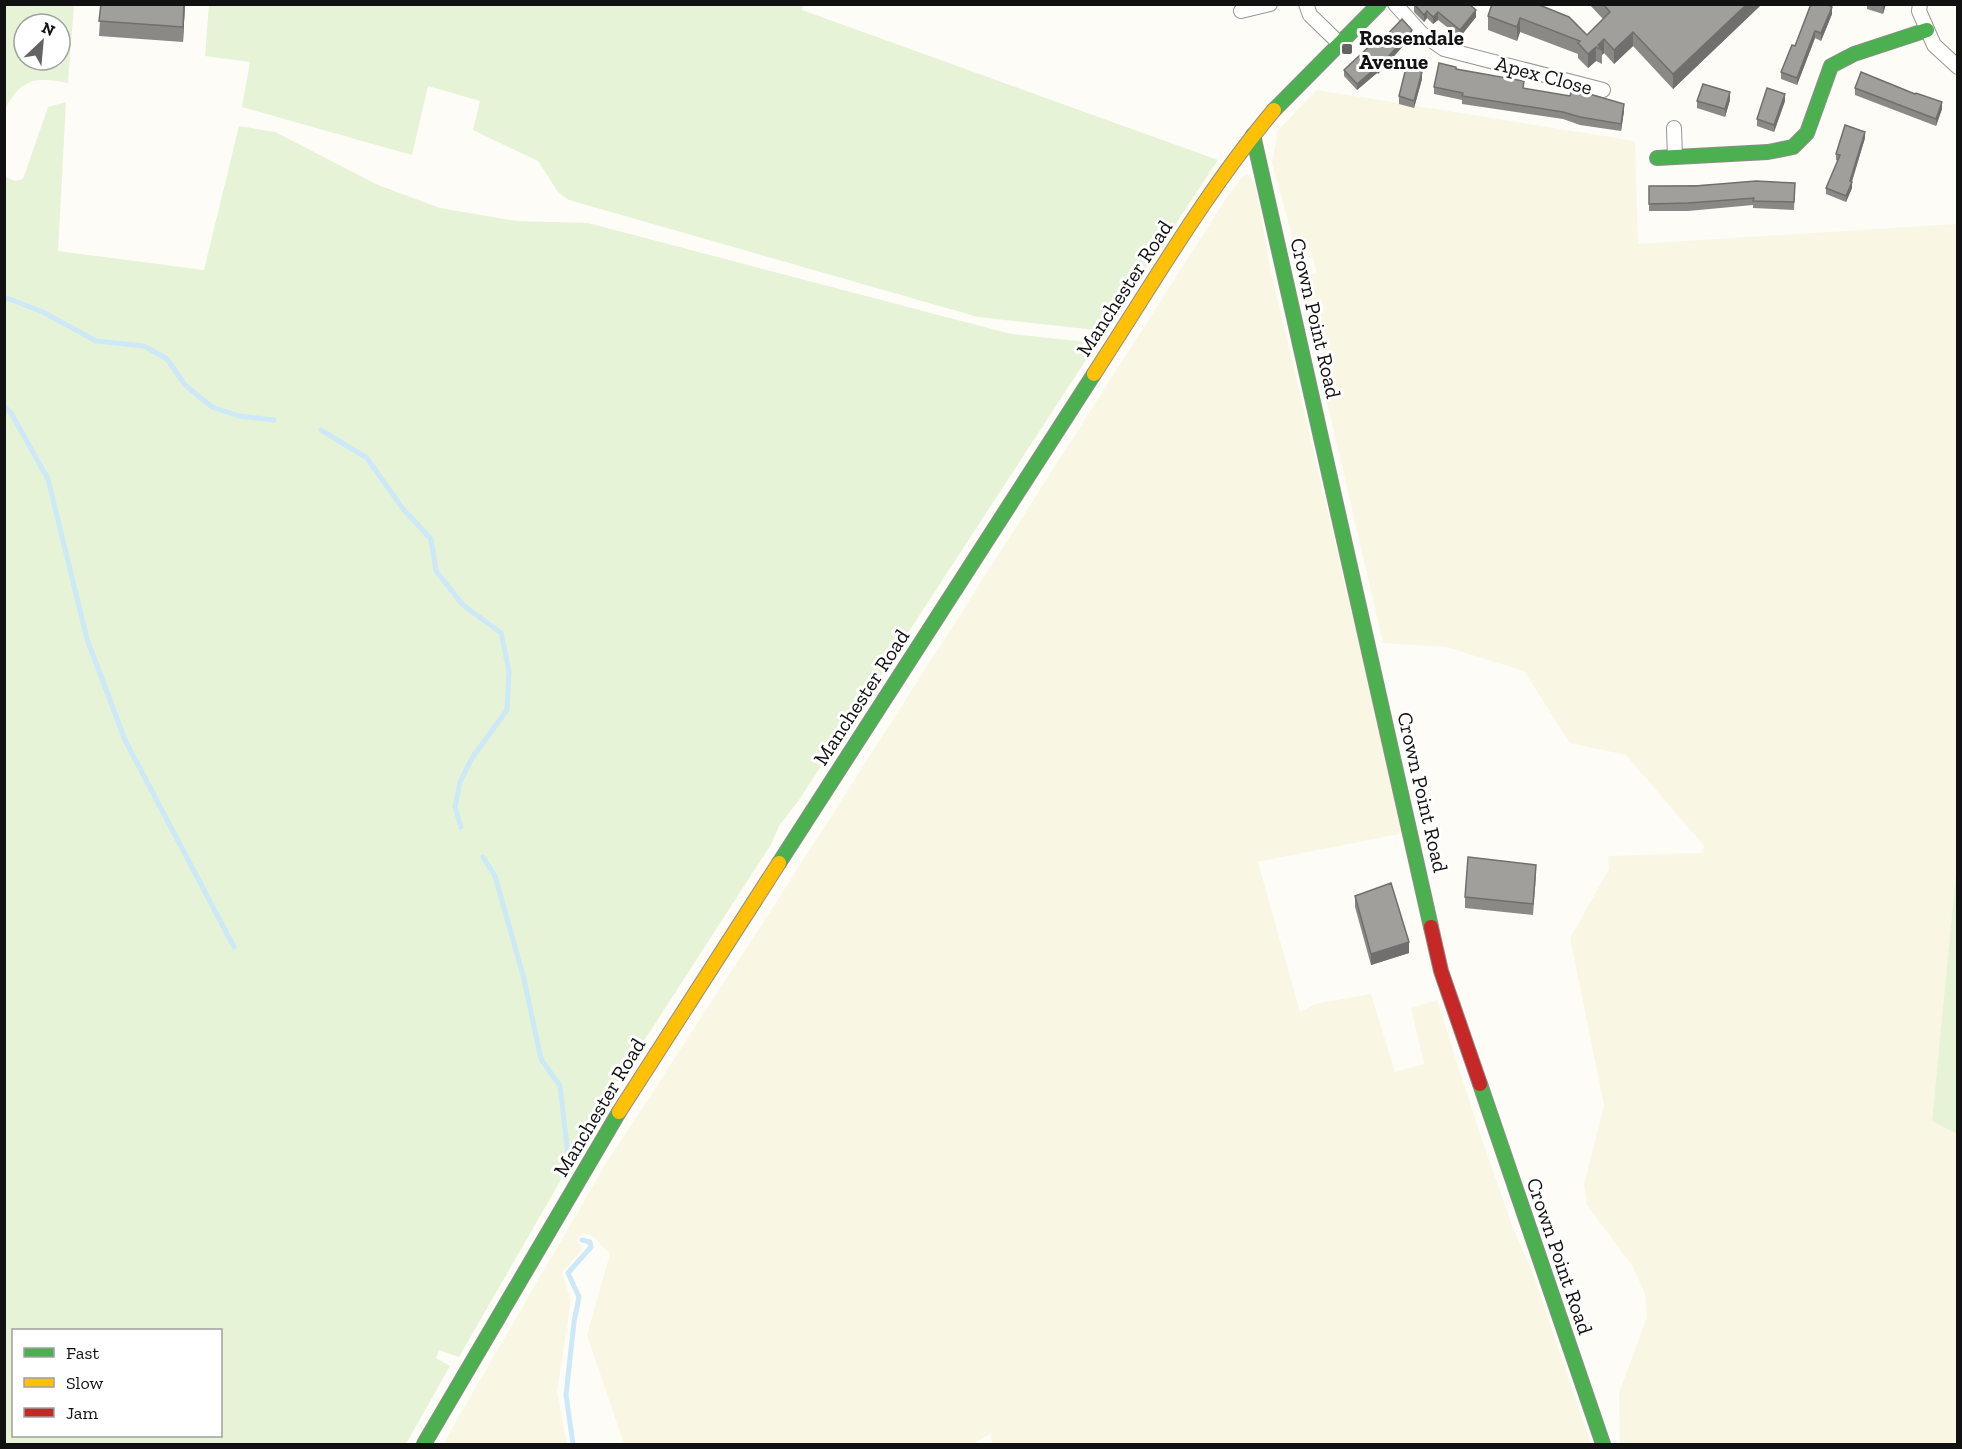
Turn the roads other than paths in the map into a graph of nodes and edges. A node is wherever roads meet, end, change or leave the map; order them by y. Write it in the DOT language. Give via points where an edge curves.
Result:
graph roads {
  1 [pos="1270,4"];
  2 [pos="1306,4"];
  3 [pos="1379,4"];
  4 [pos="1395,4"];
  5 [pos="1920,4"];
  6 [pos="1241,11"];
  7 [pos="1928,30"];
  8 [pos="1340,44"];
  9 [pos="1958,67"];
  10 [pos="1603,90"];
  11 [pos="1674,128"];
  12 [pos="1253,135"];
  13 [pos="1675,157"];
  14 [pos="1657,158"];
  15 [pos="424,1444"];
  16 [pos="1603,1444"];
  1 -- 6 [label="street"];
  2 -- 8 [label="street" via="1310,15"];
  3 -- 8 [label="main road, Manchester Road"];
  4 -- 10 [label="street, Apex Close" via="1421,33 1444,49"];
  5 -- 7 [label="street" via="1919,11"];
  7 -- 9 [label="street" via="1934,45"];
  7 -- 13 [label="main road" via="1854,54 1831,66 1808,133 1793,147"];
  8 -- 12 [label="main road, Manchester Road"];
  11 -- 13 [label="street"];
  12 -- 15 [label="main road, Manchester Road" via="1190,225 635,1086"];
  12 -- 16 [label="main road, Crown Point Road" via="1441,971"];
  13 -- 14 [label="main road"];
}
